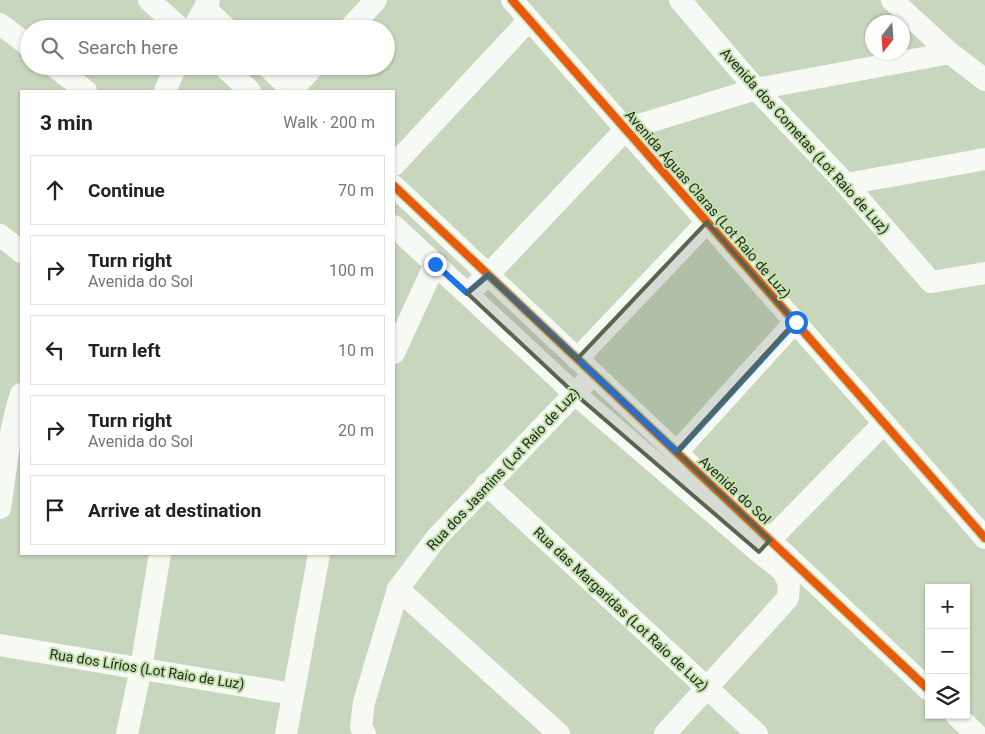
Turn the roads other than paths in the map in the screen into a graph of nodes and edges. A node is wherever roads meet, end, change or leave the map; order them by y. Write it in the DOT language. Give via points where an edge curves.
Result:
graph roads {
  1 [pos="149,0"];
  2 [pos="376,0"];
  3 [pos="512,0"];
  4 [pos="680,0"];
  5 [pos="892,0"];
  6 [pos="207,4"];
  7 [pos="171,20"];
  8 [pos="199,20"];
  9 [pos="220,20"];
  10 [pos="357,20"];
  11 [pos="529,20"];
  12 [pos="0,24"];
  13 [pos="20,39"];
  14 [pos="950,52"];
  15 [pos="66,75"];
  16 [pos="172,75"];
  17 [pos="233,75"];
  18 [pos="276,75"];
  19 [pos="306,75"];
  20 [pos="985,80"];
  21 [pos="756,89"];
  22 [pos="85,90"];
  23 [pos="166,90"];
  24 [pos="249,90"];
  25 [pos="291,90"];
  26 [pos="293,90"];
  27 [pos="626,129"];
  28 [pos="985,159"];
  29 [pos="395,164"];
  30 [pos="846,184"];
  31 [pos="395,187"];
  32 [pos="707,222"];
  33 [pos="395,227"];
  34 [pos="0,235"];
  35 [pos="20,251"];
  36 [pos="435,264"];
  37 [pos="985,273"];
  38 [pos="488,275"];
  39 [pos="467,293"];
  40 [pos="796,322"];
  41 [pos="395,351"];
  42 [pos="585,366"];
  43 [pos="575,394"];
  44 [pos="20,397"];
  45 [pos="884,423"];
  46 [pos="4,452"];
  47 [pos="677,452"];
  48 [pos="486,484"];
  49 [pos="0,508"];
  50 [pos="985,538"];
  51 [pos="764,546"];
  52 [pos="160,555"];
  53 [pos="319,555"];
  54 [pos="398,589"];
  55 [pos="0,645"];
  56 [pos="141,668"];
  57 [pos="925,687"];
  58 [pos="707,689"];
  59 [pos="293,694"];
  60 [pos="960,719"];
  61 [pos="128,734"];
  62 [pos="286,734"];
  63 [pos="365,734"];
  64 [pos="559,734"];
  65 [pos="665,734"];
  66 [pos="757,734"];
  67 [pos="976,734"];
  1 -- 7 [label="street"];
  2 -- 10 [label="street"];
  3 -- 11 [label="street, Avenida Águas Claras (Lot Raio de Luz)"];
  4 -- 21 [label="street, Avenida dos Cometas (Lot Raio de Luz)"];
  5 -- 14 [label="street"];
  6 -- 8 [label="street"];
  6 -- 9 [label="street"];
  11 -- 27 [label="street, Avenida Águas Claras (Lot Raio de Luz)"];
  11 -- 29 [label="street"];
  12 -- 13 [label="street"];
  14 -- 20 [label="street"];
  14 -- 21 [label="street"];
  15 -- 22 [label="street"];
  16 -- 23 [label="street"];
  17 -- 24 [label="street"];
  18 -- 25 [label="street"];
  19 -- 26 [label="street"];
  21 -- 27 [label="street"];
  21 -- 30 [label="street, Avenida dos Cometas (Lot Raio de Luz)"];
  27 -- 32 [label="street, Avenida Águas Claras (Lot Raio de Luz)"];
  27 -- 38 [label="street"];
  28 -- 30 [label="street"];
  30 -- 37 [label="street, Avenida dos Cometas (Lot Raio de Luz)" via="931,282"];
  31 -- 38 [label="street, Avenida do Sol"];
  32 -- 40 [label="street, Avenida Águas Claras (Lot Raio de Luz)"];
  32 -- 42 [label="street, Rua dos Jasmins (Lot Raio de Luz)"];
  33 -- 36 [label="street, Avenida do Sol"];
  34 -- 35 [label="street"];
  36 -- 39 [label="street, Avenida do Sol"];
  36 -- 41 [label="street"];
  38 -- 39 [label="street"];
  38 -- 42 [label="street, Avenida do Sol"];
  39 -- 43 [label="street, Avenida do Sol"];
  40 -- 45 [label="street, Avenida Águas Claras (Lot Raio de Luz)"];
  40 -- 47 [label="street"];
  42 -- 43 [label="street, Rua dos Jasmins (Lot Raio de Luz)"];
  42 -- 47 [label="street, Avenida do Sol"];
  43 -- 48 [label="street, Rua dos Jasmins (Lot Raio de Luz)"];
  43 -- 51 [label="street, Avenida do Sol"];
  44 -- 46 [label="street"];
  45 -- 50 [label="street, Avenida Águas Claras (Lot Raio de Luz)"];
  45 -- 51 [label="street"];
  46 -- 49 [label="street"];
  47 -- 51 [label="street, Avenida do Sol"];
  48 -- 54 [label="street, Rua dos Jasmins (Lot Raio de Luz)" via="436,537"];
  48 -- 58 [label="street, Rua das Margaridas (Lot Raio de Luz)"];
  51 -- 57 [label="street, Avenida do Sol"];
  51 -- 58 [label="street" via="783,571 789,584 788,598"];
  52 -- 56 [label="street"];
  53 -- 59 [label="street"];
  54 -- 63 [label="street, Rua dos Jasmins (Lot Raio de Luz)" via="364,702 361,727"];
  54 -- 64 [label="street"];
  55 -- 56 [label="street, Rua dos Lírios (Lot Raio de Luz)"];
  56 -- 59 [label="street, Rua dos Lírios (Lot Raio de Luz)"];
  56 -- 61 [label="street"];
  58 -- 65 [label="street"];
  58 -- 66 [label="street, Rua das Margaridas (Lot Raio de Luz)"];
  59 -- 62 [label="street"];
  60 -- 67 [label="street"];
}
